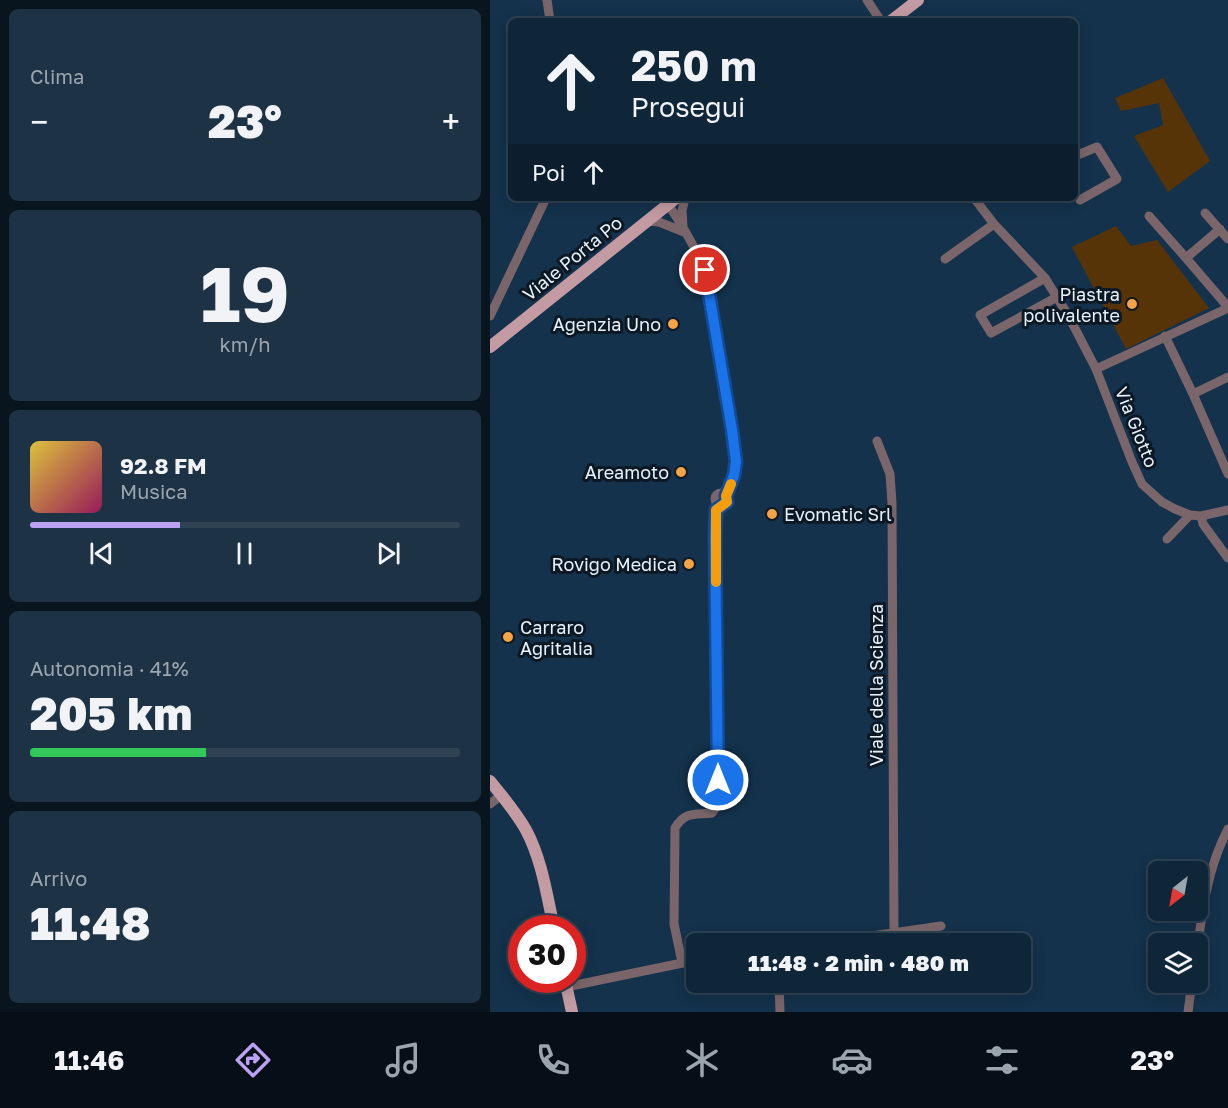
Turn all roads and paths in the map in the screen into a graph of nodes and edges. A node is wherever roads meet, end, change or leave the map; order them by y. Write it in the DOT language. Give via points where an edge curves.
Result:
graph roads {
  1 [pos="547,0"];
  2 [pos="867,0"];
  3 [pos="918,0"];
  4 [pos="550,18"];
  5 [pos="879,18"];
  6 [pos="896,18"];
  7 [pos="1078,155"];
  8 [pos="1080,200"];
  9 [pos="545,201"];
  10 [pos="684,201"];
  11 [pos="978,201"];
  12 [pos="668,204"];
  13 [pos="1205,213"];
  14 [pos="1149,216"];
  15 [pos="647,221"];
  16 [pos="994,224"];
  17 [pos="1220,229"];
  18 [pos="684,232"];
  19 [pos="1228,238"];
  20 [pos="1186,258"];
  21 [pos="945,260"];
  22 [pos="1045,278"];
  23 [pos="1057,297"];
  24 [pos="1228,307"];
  25 [pos="490,316"];
  26 [pos="1165,336"];
  27 [pos="490,347"];
  28 [pos="1096,369"];
  29 [pos="1228,377"];
  30 [pos="1193,394"];
  31 [pos="877,441"];
  32 [pos="1223,451"];
  33 [pos="1228,474"];
  34 [pos="1228,510"];
  35 [pos="1190,515"];
  36 [pos="1201,516"];
  37 [pos="1167,539"];
  38 [pos="1228,558"];
  39 [pos="490,781"];
  40 [pos="501,795"];
  41 [pos="490,804"];
  42 [pos="1228,829"];
  43 [pos="551,915"];
  44 [pos="941,926"];
  45 [pos="894,933"];
  46 [pos="1200,933"];
  47 [pos="686,961"];
  48 [pos="682,962"];
  49 [pos="586,979"];
  50 [pos="567,993"];
  51 [pos="779,993"];
  52 [pos="1191,993"];
  53 [pos="572,1012"];
  54 [pos="780,1012"];
  55 [pos="1188,1012"];
  1 -- 4 [label="street"];
  2 -- 5 [label="street"];
  3 -- 6 [label="main road"];
  7 -- 8 [label="street" via="1097,147 1117,179"];
  9 -- 25 [label="street"];
  10 -- 18 [label="street"];
  11 -- 16 [label="street, Via Giotto"];
  12 -- 15 [label="main road, Viale Porta Po"];
  12 -- 18 [label="street" via="672,223"];
  13 -- 17 [label="street"];
  14 -- 20 [label="street"];
  15 -- 18 [label="street"];
  15 -- 27 [label="main road, Viale Porta Po"];
  16 -- 21 [label="street"];
  16 -- 22 [label="street, Via Giotto"];
  17 -- 19 [label="street"];
  17 -- 20 [label="street"];
  18 -- 48 [label="street" via="705,270 736,462 730,486 723,494 727,502 717,506 718,796 712,813 684,816 675,828 674,924"];
  20 -- 24 [label="street"];
  22 -- 23 [label="street, Via Giotto"];
  22 -- 23 [label="street" via="980,315 991,333"];
  23 -- 28 [label="street, Via Giotto"];
  24 -- 26 [label="street"];
  26 -- 28 [label="street"];
  26 -- 30 [label="street"];
  28 -- 35 [label="street, Via Giotto" via="1142,484 1162,502"];
  29 -- 30 [label="street"];
  30 -- 32 [label="street"];
  31 -- 45 [label="street, Viale della Scienza" via="890,474 892,503"];
  32 -- 33 [label="street"];
  34 -- 36 [label="street, Via Giotto"];
  35 -- 36 [label="street, Via Giotto"];
  35 -- 37 [label="street"];
  36 -- 38 [label="street"];
  39 -- 40 [label="main road"];
  40 -- 41 [label="street"];
  40 -- 43 [label="main road" via="532,843"];
  42 -- 46 [label="street" via="1210,873"];
  44 -- 45 [label="street"];
  47 -- 48 [label="street"];
  48 -- 49 [label="street"];
  50 -- 53 [label="main road"];
  51 -- 54 [label="street"];
  52 -- 55 [label="street"];
}
